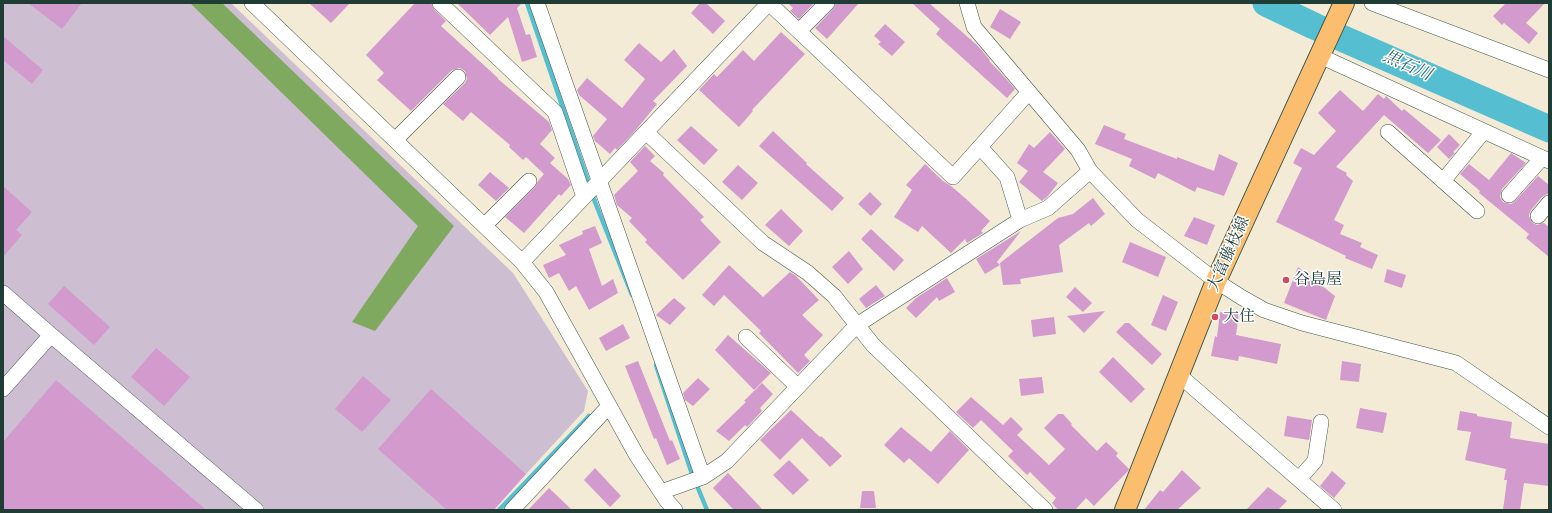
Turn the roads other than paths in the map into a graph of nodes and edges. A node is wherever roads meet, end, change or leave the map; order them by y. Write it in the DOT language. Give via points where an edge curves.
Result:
graph roads {
  1 [pos="252,3"];
  2 [pos="440,3"];
  3 [pos="537,3"];
  4 [pos="827,3"];
  5 [pos="967,3"];
  6 [pos="1372,3"];
  7 [pos="1342,7"];
  8 [pos="799,31"];
  9 [pos="1322,53"];
  10 [pos="1549,70"];
  11 [pos="458,77"];
  12 [pos="1029,92"];
  13 [pos="1484,131"];
  14 [pos="646,132"];
  15 [pos="1388,132"];
  16 [pos="395,140"];
  17 [pos="980,147"];
  18 [pos="1545,160"];
  19 [pos="1090,171"];
  20 [pos="529,181"];
  21 [pos="1443,181"];
  22 [pos="592,188"];
  23 [pos="1509,195"];
  24 [pos="1549,203"];
  25 [pos="1476,211"];
  26 [pos="1538,216"];
  27 [pos="1020,220"];
  28 [pos="485,225"];
  29 [pos="522,262"];
  30 [pos="1216,281"];
  31 [pos="3,293"];
  32 [pos="858,324"];
  33 [pos="51,335"];
  34 [pos="746,337"];
  35 [pos="1179,375"];
  36 [pos="798,387"];
  37 [pos="3,389"];
  38 [pos="609,406"];
  39 [pos="1321,422"];
  40 [pos="1549,427"];
  41 [pos="698,479"];
  42 [pos="1299,480"];
  43 [pos="661,492"];
  44 [pos="256,510"];
  45 [pos="512,510"];
  46 [pos="675,510"];
  47 [pos="1045,510"];
  48 [pos="1125,510"];
  49 [pos="1334,510"];
  1 -- 16 [label="street"];
  2 -- 22 [label="street" via="555,112"];
  3 -- 22 [label="street"];
  4 -- 8 [label="street"];
  5 -- 12 [label="street" via="974,27"];
  6 -- 10 [label="street"];
  7 -- 9 [label="main road, 大富藤枝線"];
  8 -- 14 [label="street" via="769,3"];
  8 -- 17 [label="street" via="953,177"];
  9 -- 13 [label="street"];
  9 -- 30 [label="main road, 大富藤枝線"];
  11 -- 16 [label="street"];
  12 -- 17 [label="street"];
  12 -- 19 [label="street" via="1078,150"];
  13 -- 18 [label="street"];
  13 -- 21 [label="street"];
  14 -- 22 [label="street"];
  14 -- 32 [label="street" via="763,243 808,273 834,296"];
  15 -- 21 [label="street"];
  16 -- 28 [label="street"];
  17 -- 27 [label="street" via="1007,177"];
  18 -- 23 [label="street"];
  19 -- 27 [label="street" via="1048,208"];
  19 -- 30 [label="street" via="1137,220"];
  20 -- 28 [label="street"];
  21 -- 25 [label="street"];
  22 -- 29 [label="street"];
  22 -- 41 [label="street"];
  24 -- 26 [label="street"];
  27 -- 32 [label="street"];
  28 -- 29 [label="street"];
  29 -- 38 [label="street" via="546,292"];
  30 -- 35 [label="main road, 大富藤枝線"];
  30 -- 40 [label="street" via="1264,310 1302,323 1456,363"];
  31 -- 33 [label="street"];
  32 -- 36 [label="street"];
  32 -- 47 [label="street" via="874,345"];
  33 -- 37 [label="street"];
  33 -- 44 [label="street"];
  34 -- 36 [label="street"];
  35 -- 42 [label="street"];
  35 -- 48 [label="main road, 大富藤枝線"];
  36 -- 41 [label="street" via="727,461"];
  38 -- 43 [label="street"];
  38 -- 45 [label="street"];
  39 -- 42 [label="street" via="1316,461"];
  41 -- 43 [label="street"];
  42 -- 49 [label="street"];
  43 -- 46 [label="street"];
}
